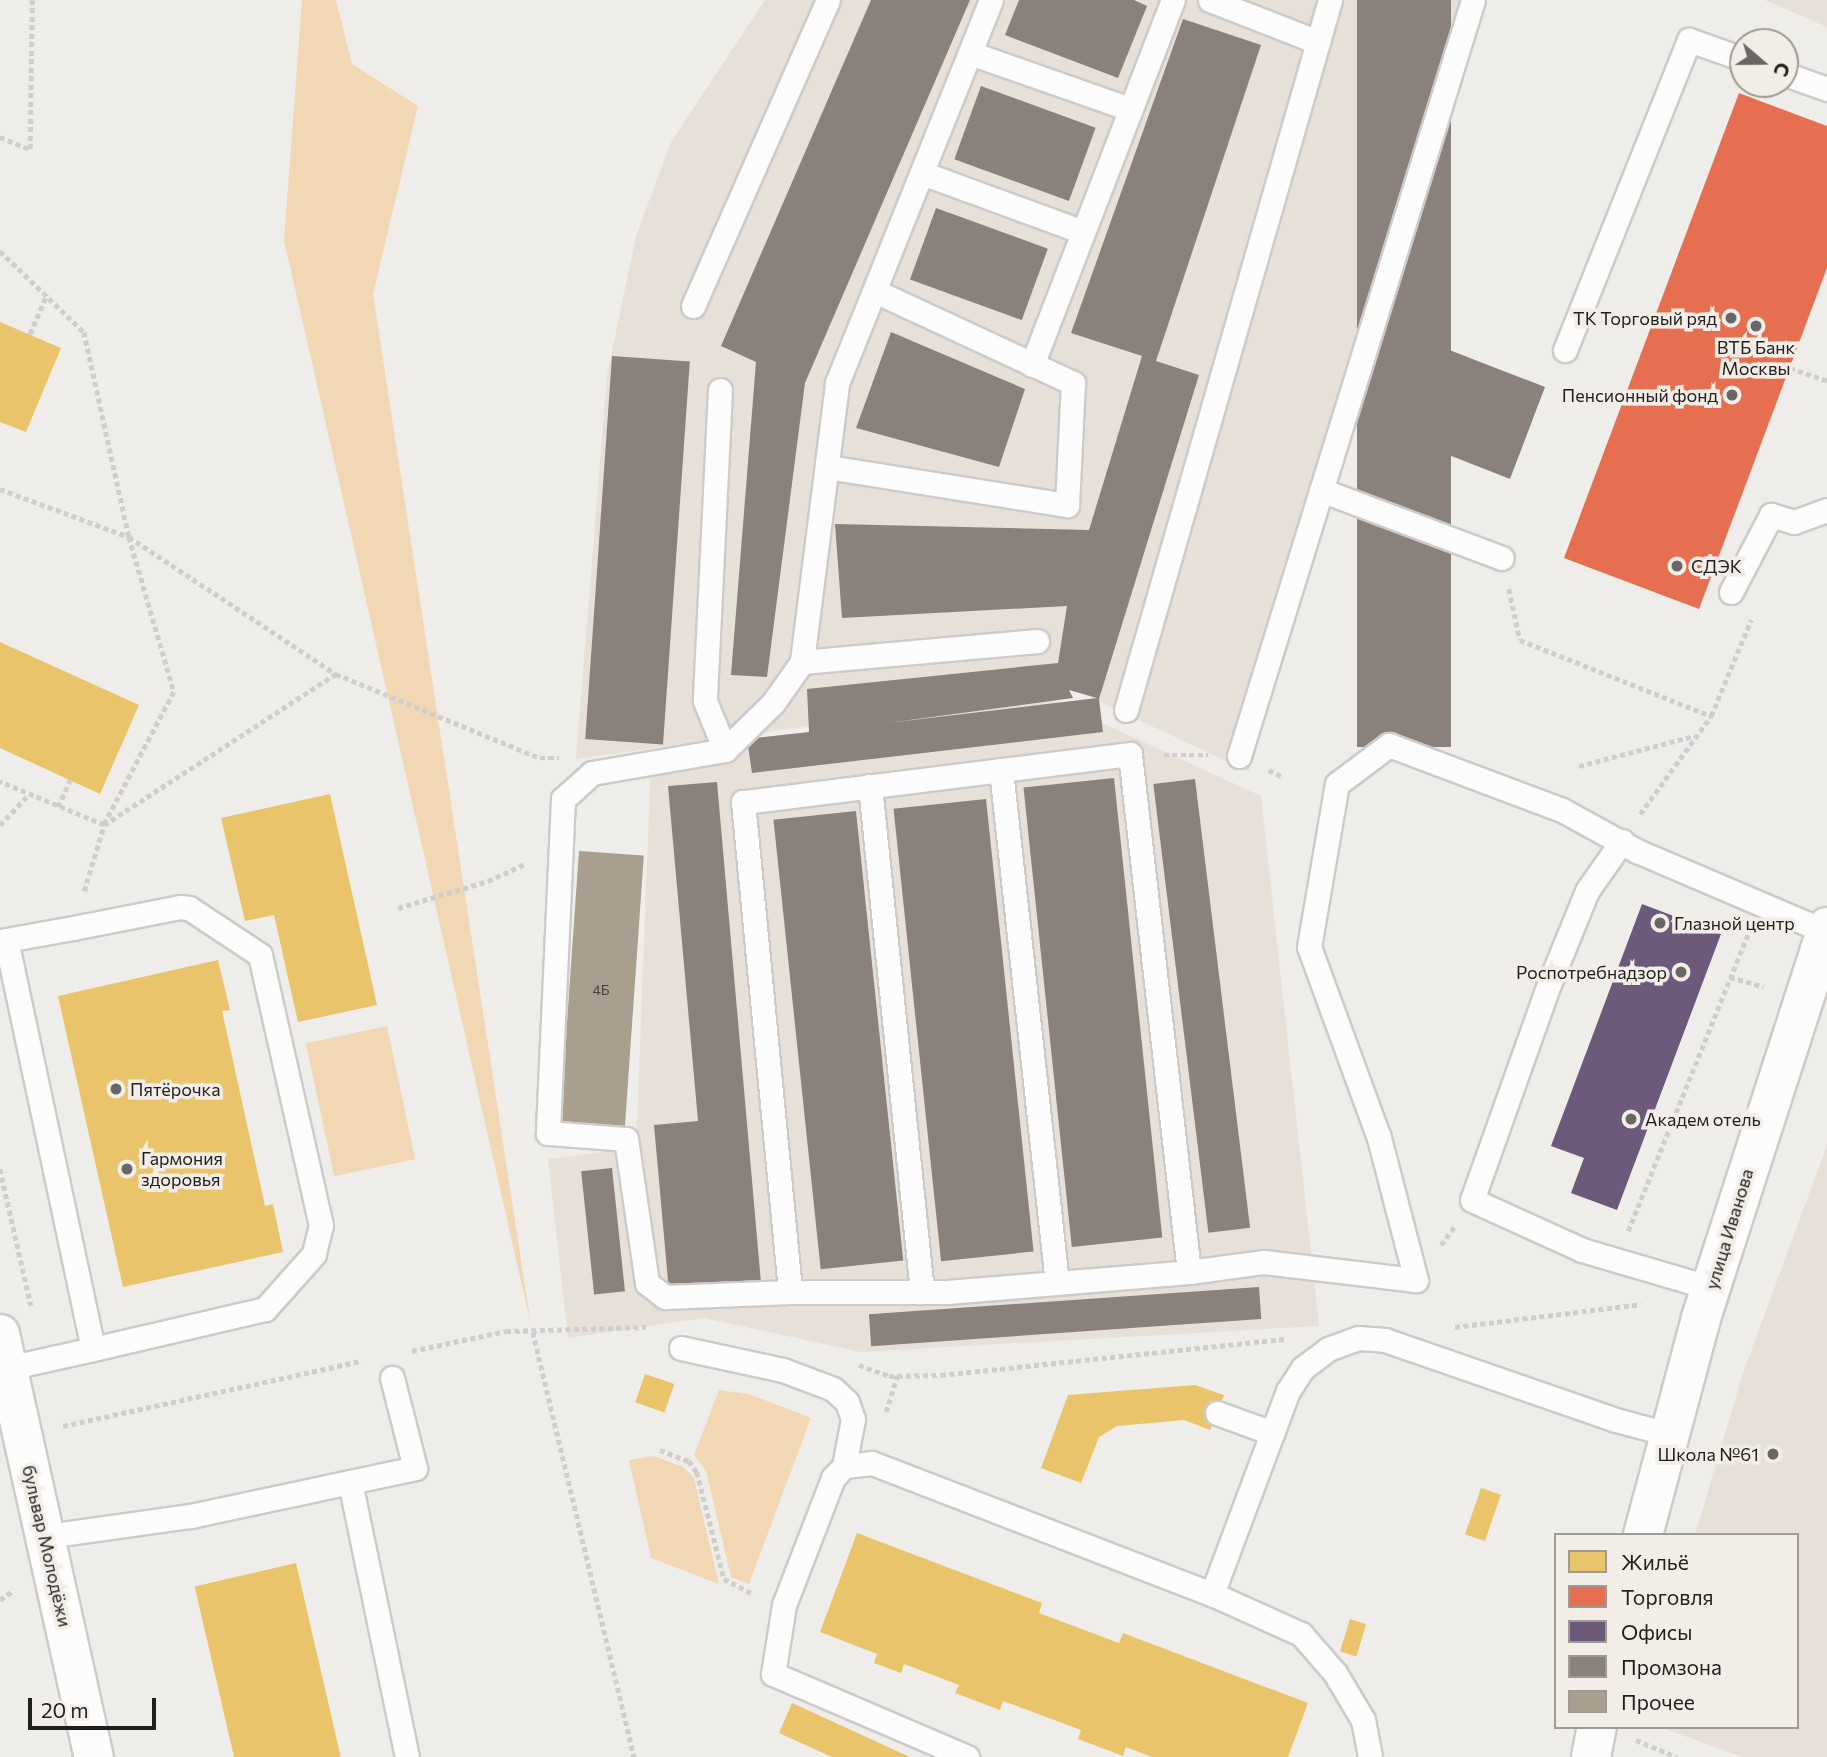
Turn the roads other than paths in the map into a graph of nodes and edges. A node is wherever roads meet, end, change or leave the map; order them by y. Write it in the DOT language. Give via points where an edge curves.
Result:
graph roads {
  1 [pos="828,0"];
  2 [pos="991,0"];
  3 [pos="1173,0"];
  4 [pos="1210,0"];
  5 [pos="1330,0"];
  6 [pos="1473,0"];
  7 [pos="1318,41"];
  8 [pos="970,53"];
  9 [pos="1729,54"];
  10 [pos="1799,79"];
  11 [pos="1827,89"];
  12 [pos="1130,108"];
  13 [pos="922,173"];
  14 [pos="1083,232"];
  15 [pos="875,291"];
  16 [pos="693,306"];
  17 [pos="1565,350"];
  18 [pos="1032,365"];
  19 [pos="720,390"];
  20 [pos="827,467"];
  21 [pos="1321,490"];
  22 [pos="1827,510"];
  23 [pos="1502,558"];
  24 [pos="1731,592"];
  25 [pos="1037,641"];
  26 [pos="802,662"];
  27 [pos="1126,710"];
  28 [pos="724,750"];
  29 [pos="1239,756"];
  30 [pos="1001,770"];
  31 [pos="870,786"];
  32 [pos="1622,841"];
  33 [pos="244,921"];
  34 [pos="220,926"];
  35 [pos="1826,929"];
  36 [pos="3,941"];
  37 [pos="1189,1272"];
  38 [pos="1057,1283"];
  39 [pos="1711,1288"];
  40 [pos="790,1292"];
  41 [pos="922,1292"];
  42 [pos="681,1348"];
  43 [pos="93,1349"];
  44 [pos="4,1351"];
  45 [pos="392,1378"];
  46 [pos="1217,1413"];
  47 [pos="1272,1433"];
  48 [pos="1672,1435"];
  49 [pos="844,1466"];
  50 [pos="350,1482"];
  51 [pos="1644,1533"];
  52 [pos="47,1536"];
  53 [pos="1212,1594"];
  54 [pos="1612,1732"];
  55 [pos="94,1757"];
  56 [pos="407,1757"];
  57 [pos="967,1757"];
  58 [pos="1370,1757"];
  59 [pos="1591,1757"];
  1 -- 16 [label="lane"];
  2 -- 8 [label="lane"];
  3 -- 12 [label="lane"];
  4 -- 7 [label="lane"];
  5 -- 7 [label="lane"];
  6 -- 21 [label="lane"];
  7 -- 27 [label="lane"];
  8 -- 12 [label="lane"];
  8 -- 13 [label="lane"];
  9 -- 17 [label="lane" via="1689,40"];
  10 -- 11 [label="lane"];
  12 -- 14 [label="lane"];
  13 -- 14 [label="lane"];
  13 -- 15 [label="lane"];
  14 -- 18 [label="lane"];
  15 -- 18 [label="lane"];
  15 -- 20 [label="lane" via="837,384"];
  18 -- 20 [label="lane" via="1073,383 1067,505"];
  19 -- 28 [label="lane" via="705,701"];
  20 -- 26 [label="lane"];
  21 -- 23 [label="lane"];
  21 -- 29 [label="lane"];
  22 -- 24 [label="lane" via="1794,522 1771,515"];
  25 -- 26 [label="lane"];
  26 -- 28 [label="lane" via="773,703"];
  28 -- 40 [label="lane" via="592,772 563,799 548,1133 626,1139 647,1283 665,1297"];
  30 -- 31 [label="lane"];
  30 -- 37 [label="lane" via="1130,754"];
  30 -- 38 [label="lane"];
  31 -- 40 [label="lane" via="743,802"];
  31 -- 41 [label="lane"];
  32 -- 35 [label="lane"];
  32 -- 37 [label="lane" via="1562,810 1389,745 1336,784 1309,947 1379,1138 1416,1280 1264,1262"];
  32 -- 39 [label="lane" via="1582,903 1472,1200 1582,1250"];
  33 -- 34 [label="lane"];
  34 -- 36 [label="lane" via="199,911 180,907"];
  34 -- 43 [label="lane" via="260,955 282,996 321,1225 314,1255 257,1314"];
  35 -- 39 [label="street, улица Иванова"];
  36 -- 43 [label="lane"];
  37 -- 38 [label="lane"];
  38 -- 41 [label="lane"];
  39 -- 48 [label="street, улица Иванова"];
  40 -- 41 [label="lane"];
  42 -- 49 [label="lane" via="783,1370 833,1389 847,1402 853,1419"];
  43 -- 44 [label="lane"];
  44 -- 52 [label="street, бульвар Молодёжи"];
  45 -- 50 [label="lane" via="415,1468"];
  46 -- 47 [label="lane"];
  47 -- 48 [label="lane" via="1303,1368 1328,1349 1358,1338 1385,1340"];
  47 -- 53 [label="lane"];
  48 -- 51 [label="street, улица Иванова"];
  49 -- 53 [label="lane" via="872,1463"];
  49 -- 57 [label="lane" via="833,1478 784,1605 773,1674"];
  50 -- 52 [label="lane" via="190,1516"];
  50 -- 56 [label="lane"];
  52 -- 55 [label="street, бульвар Молодёжи"];
  53 -- 58 [label="lane" via="1301,1634 1335,1673 1363,1720"];
  54 -- 59 [label="street"];
}
